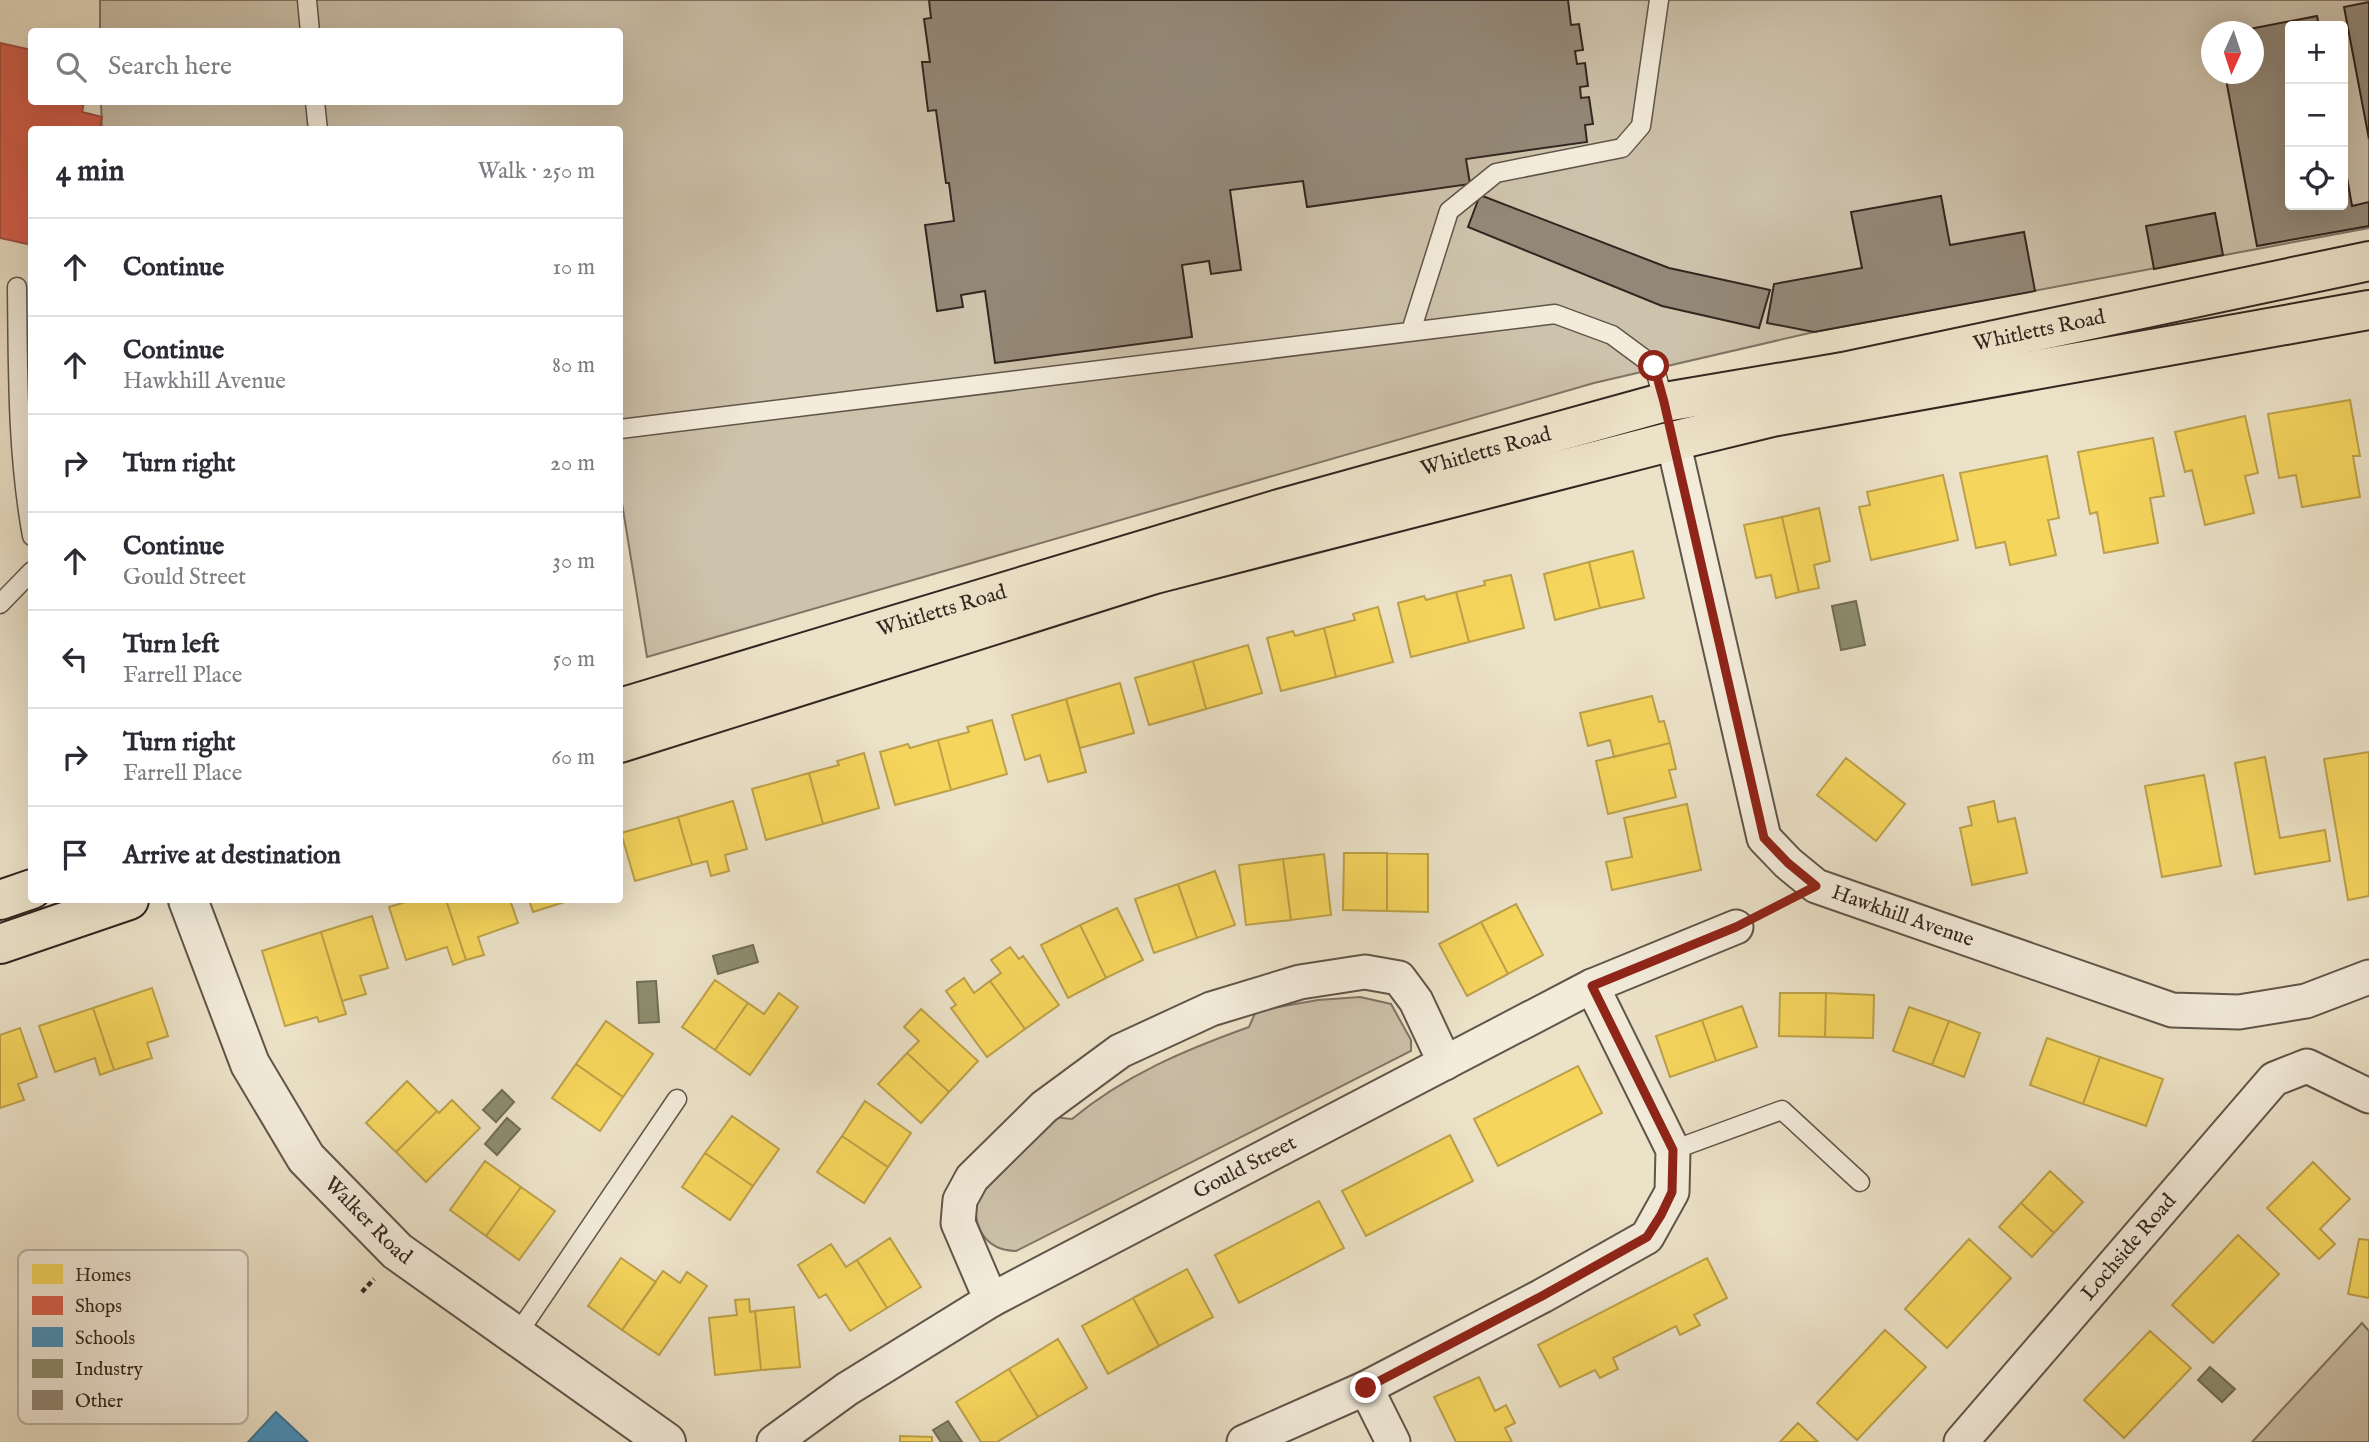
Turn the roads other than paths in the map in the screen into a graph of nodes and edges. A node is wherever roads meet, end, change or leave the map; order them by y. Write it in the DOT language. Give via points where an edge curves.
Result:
graph roads {
  1 [pos="307,0"];
  2 [pos="1659,0"];
  3 [pos="310,28"];
  4 [pos="315,105"];
  5 [pos="318,126"];
  6 [pos="2369,261"];
  7 [pos="17,287"];
  8 [pos="2369,310"];
  9 [pos="1412,331"];
  10 [pos="1664,402"];
  11 [pos="623,429"];
  12 [pos="1673,441"];
  13 [pos="28,514"];
  14 [pos="28,575"];
  15 [pos="0,604"];
  16 [pos="623,707"];
  17 [pos="623,742"];
  18 [pos="28,891"];
  19 [pos="0,900"];
  20 [pos="120,903"];
  21 [pos="189,903"];
  22 [pos="1736,927"];
  23 [pos="0,944"];
  24 [pos="2369,977"];
  25 [pos="1592,986"];
  26 [pos="1445,1063"];
  27 [pos="2369,1096"];
  28 [pos="677,1099"];
  29 [pos="1673,1150"];
  30 [pos="1860,1182"];
  31 [pos="991,1300"];
  32 [pos="516,1336"];
  33 [pos="1366,1388"];
  34 [pos="667,1442"];
  35 [pos="774,1442"];
  36 [pos="1244,1442"];
  37 [pos="1393,1442"];
  38 [pos="1961,1442"];
  1 -- 3 [label="lane"];
  2 -- 9 [label="lane" via="1641,126 1622,148 1496,173 1449,211"];
  4 -- 5 [label="lane"];
  6 -- 10 [label="main road, Whitletts Road" via="1843,372"];
  7 -- 13 [label="lane" via="19,436"];
  8 -- 12 [label="main road, Whitletts Road" via="1772,417"];
  9 -- 10 [label="lane" via="1555,314 1612,335 1654,366"];
  9 -- 11 [label="lane"];
  10 -- 12 [label="lane"];
  10 -- 16 [label="main road, Whitletts Road" via="1279,509"];
  12 -- 17 [label="main road, Whitletts Road" via="1156,574"];
  12 -- 24 [label="street, Hawkhill Avenue" via="1764,838 1816,886 2172,1010 2239,1012 2306,1001"];
  14 -- 15 [label="lane"];
  18 -- 19 [label="main road"];
  20 -- 23 [label="main road"];
  21 -- 32 [label="street, Walker Road" via="250,1064 306,1158 397,1251"];
  22 -- 25 [label="street, Gould Street"];
  25 -- 26 [label="street, Gould Street"];
  25 -- 29 [label="street"];
  26 -- 31 [label="street, Gould Street"];
  26 -- 31 [label="street" via="1416,1001 1399,978 1365,972 1300,982 1212,1009 1119,1051 1044,1107 972,1178 960,1200 958,1223"];
  27 -- 38 [label="street, Lochside Road" via="2307,1066 2274,1079"];
  28 -- 32 [label="lane"];
  29 -- 30 [label="lane" via="1782,1110"];
  29 -- 33 [label="street" via="1672,1192 1647,1237"];
  31 -- 35 [label="street, Gould Street" via="847,1390"];
  32 -- 34 [label="street, Walker Road"];
  33 -- 36 [label="street"];
  33 -- 37 [label="street"];
}
